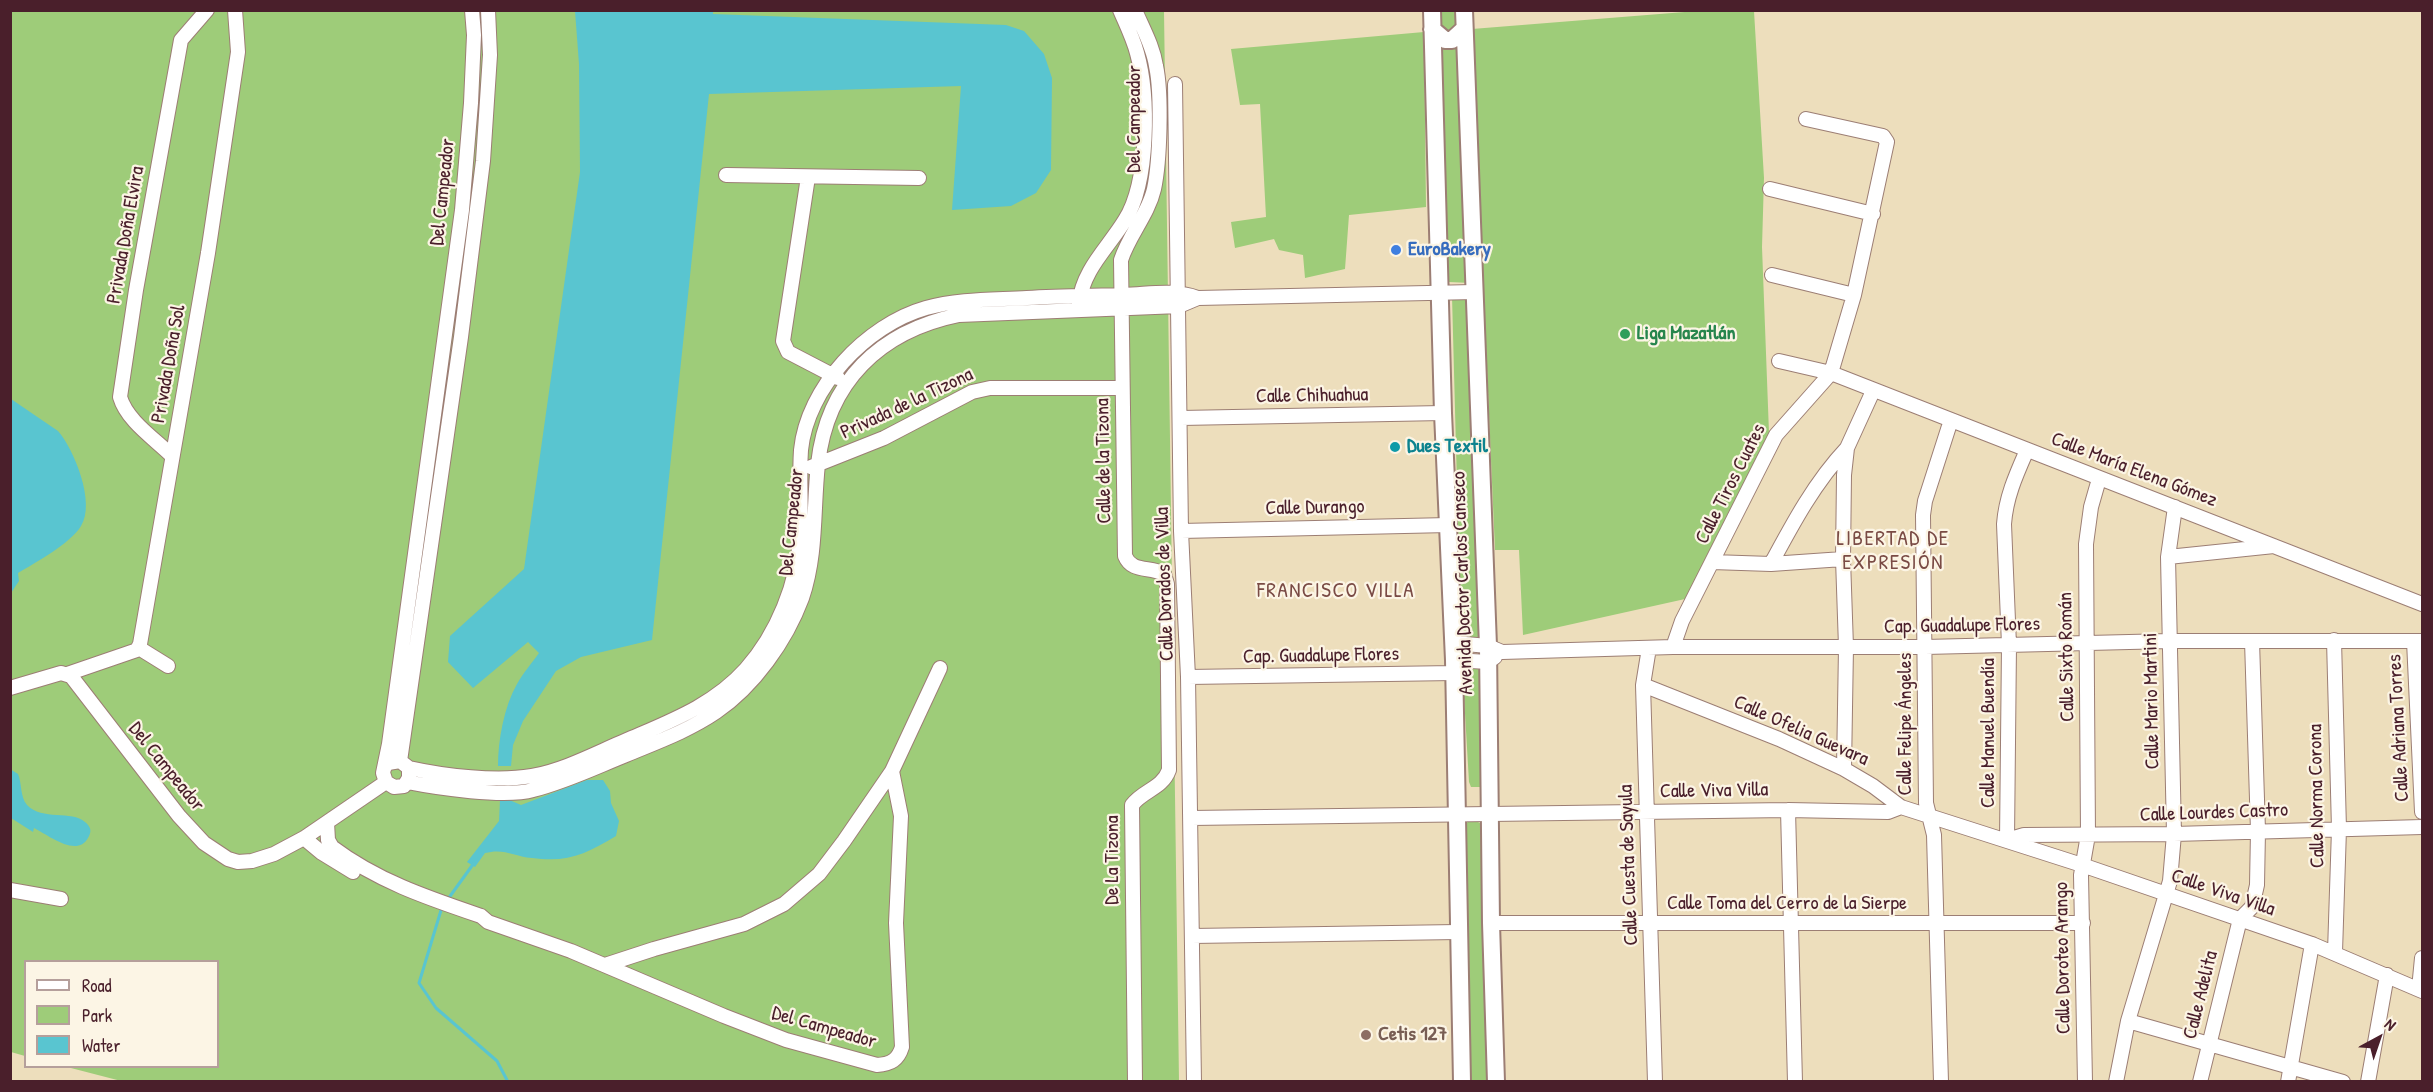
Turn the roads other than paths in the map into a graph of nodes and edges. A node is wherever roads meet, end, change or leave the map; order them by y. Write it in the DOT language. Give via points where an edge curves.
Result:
graph roads {
  1 [pos="207,10"];
  2 [pos="235,10"];
  3 [pos="472,10"];
  4 [pos="488,10"];
  5 [pos="1120,10"];
  6 [pos="1135,10"];
  7 [pos="1431,10"];
  8 [pos="1464,10"];
  9 [pos="1432,29"];
  10 [pos="1464,29"];
  11 [pos="1175,84"];
  12 [pos="1806,119"];
  13 [pos="726,175"];
  14 [pos="808,177"];
  15 [pos="919,178"];
  16 [pos="1770,189"];
  17 [pos="1873,214"];
  18 [pos="1109,244"];
  19 [pos="1125,249"];
  20 [pos="455,270"];
  21 [pos="469,272"];
  22 [pos="1772,275"];
  23 [pos="1440,292"];
  24 [pos="1474,292"];
  25 [pos="1080,295"];
  26 [pos="1854,295"];
  27 [pos="1179,299"];
  28 [pos="1122,302"];
  29 [pos="1077,310"];
  30 [pos="1779,361"];
  31 [pos="1831,373"];
  32 [pos="833,375"];
  33 [pos="846,384"];
  34 [pos="1122,387"];
  35 [pos="1873,391"];
  36 [pos="1443,412"];
  37 [pos="1181,418"];
  38 [pos="1951,420"];
  39 [pos="433,426"];
  40 [pos="448,429"];
  41 [pos="1847,448"];
  42 [pos="2027,450"];
  43 [pos="172,456"];
  44 [pos="818,465"];
  45 [pos="800,469"];
  46 [pos="2099,479"];
  47 [pos="2175,507"];
  48 [pos="1449,525"];
  49 [pos="1182,531"];
  50 [pos="2276,546"];
  51 [pos="2168,557"];
  52 [pos="1843,560"];
  53 [pos="1713,562"];
  54 [pos="1771,564"];
  55 [pos="411,583"];
  56 [pos="1167,584"];
  57 [pos="426,585"];
  58 [pos="2422,604"];
  59 [pos="2334,640"];
  60 [pos="2170,641"];
  61 [pos="2252,641"];
  62 [pos="2418,641"];
  63 [pos="2088,644"];
  64 [pos="2008,645"];
  65 [pos="1673,647"];
  66 [pos="1846,647"];
  67 [pos="1925,647"];
  68 [pos="139,648"];
  69 [pos="1649,648"];
  70 [pos="1493,653"];
  71 [pos="763,656"];
  72 [pos="1454,659"];
  73 [pos="168,666"];
  74 [pos="940,668"];
  75 [pos="67,674"];
  76 [pos="1188,677"];
  77 [pos="1643,685"];
  78 [pos="10,688"];
  79 [pos="1844,769"];
  80 [pos="406,771"];
  81 [pos="892,771"];
  82 [pos="385,775"];
  83 [pos="1901,807"];
  84 [pos="1788,810"];
  85 [pos="1647,812"];
  86 [pos="2422,812"];
  87 [pos="1458,814"];
  88 [pos="1491,814"];
  89 [pos="1929,816"];
  90 [pos="1191,818"];
  91 [pos="327,823"];
  92 [pos="2422,827"];
  93 [pos="2339,829"];
  94 [pos="2258,831"];
  95 [pos="2174,834"];
  96 [pos="2088,835"];
  97 [pos="304,838"];
  98 [pos="2007,840"];
  99 [pos="2082,865"];
  100 [pos="10,890"];
  101 [pos="2165,894"];
  102 [pos="62,899"];
  103 [pos="438,905"];
  104 [pos="2240,919"];
  105 [pos="1491,923"];
  106 [pos="1650,923"];
  107 [pos="1791,923"];
  108 [pos="1937,923"];
  109 [pos="2083,923"];
  110 [pos="1458,932"];
  111 [pos="1192,936"];
  112 [pos="2312,944"];
  113 [pos="2336,952"];
  114 [pos="2422,958"];
  115 [pos="605,965"];
  116 [pos="2387,975"];
  117 [pos="2421,990"];
  118 [pos="2128,1022"];
  119 [pos="2209,1043"];
  120 [pos="2290,1067"];
  121 [pos="1135,1082"];
  122 [pos="1194,1082"];
  123 [pos="1462,1082"];
  124 [pos="1496,1082"];
  125 [pos="1655,1082"];
  126 [pos="1795,1082"];
  127 [pos="1941,1082"];
  128 [pos="2085,1082"];
  129 [pos="2116,1082"];
  130 [pos="2200,1082"];
  131 [pos="2288,1082"];
  132 [pos="2343,1082"];
  133 [pos="2368,1082"];
  1 -- 43 [label="street, Privada Doña Elvira" via="181,40 120,397 132,417"];
  2 -- 43 [label="street, Privada Doña Sol" via="238,52"];
  3 -- 20 [label="street, Del Campeador" via="471,103"];
  4 -- 21 [label="street, Del Campeador" via="490,55 483,160"];
  5 -- 18 [label="street, Del Campeador" via="1137,54 1143,84 1143,153 1135,197 1127,218"];
  6 -- 19 [label="street, Del Campeador" via="1156,64 1158,151 1154,190"];
  7 -- 9 [label="main road, Avenida Doctor Carlos Canseco"];
  8 -- 10 [label="main road, Avenida Doctor Carlos Canseco"];
  9 -- 10 [label="main road" via="1445,40 1452,40"];
  9 -- 23 [label="main road, Avenida Doctor Carlos Canseco"];
  10 -- 24 [label="main road, Avenida Doctor Carlos Canseco"];
  11 -- 27 [label="street, Calle Dorados de Villa"];
  12 -- 17 [label="street, Calle Tiros Cuates" via="1886,139"];
  13 -- 14 [label="street"];
  14 -- 15 [label="street"];
  14 -- 32 [label="street" via="783,341 788,352"];
  16 -- 17 [label="street"];
  17 -- 26 [label="street, Calle Tiros Cuates"];
  18 -- 19 [label="street"];
  18 -- 25 [label="street, Del Campeador" via="1084,279"];
  19 -- 28 [label="street, Del Campeador" via="1121,260"];
  20 -- 21 [label="street"];
  20 -- 39 [label="street, Del Campeador"];
  21 -- 40 [label="street, Del Campeador"];
  22 -- 26 [label="street"];
  23 -- 24 [label="street"];
  23 -- 27 [label="street"];
  23 -- 36 [label="main road, Avenida Doctor Carlos Canseco"];
  24 -- 70 [label="main road, Avenida Doctor Carlos Canseco"];
  25 -- 28 [label="street, Del Campeador"];
  25 -- 29 [label="street, Del Campeador"];
  25 -- 32 [label="street, Del Campeador" via="959,302 923,309 877,333"];
  26 -- 31 [label="street, Calle Tiros Cuates"];
  27 -- 28 [label="street"];
  27 -- 37 [label="street, Calle Dorados de Villa"];
  28 -- 29 [label="street, Del Campeador"];
  28 -- 34 [label="street, Calle de la Tizona"];
  29 -- 33 [label="street, Del Campeador" via="971,314 913,327 885,345"];
  30 -- 31 [label="street, Calle María Elena Gómez"];
  31 -- 35 [label="street, Calle María Elena Gómez"];
  31 -- 53 [label="street, Calle Tiros Cuates" via="1776,435"];
  32 -- 33 [label="street"];
  32 -- 45 [label="street, Del Campeador" via="808,422"];
  33 -- 44 [label="street, Del Campeador" via="827,419"];
  34 -- 44 [label="street, Privada de la Tizona" via="990,388 972,392 884,438"];
  34 -- 56 [label="street, Calle de la Tizona" via="1125,556 1135,568 1164,574"];
  35 -- 38 [label="street, Calle María Elena Gómez"];
  35 -- 41 [label="street"];
  36 -- 37 [label="street, Calle Chihuahua"];
  36 -- 48 [label="main road, Avenida Doctor Carlos Canseco"];
  37 -- 49 [label="street, Calle Dorados de Villa"];
  38 -- 42 [label="street, Calle María Elena Gómez"];
  38 -- 67 [label="street, Calle Felipe Ángeles" via="1923,514"];
  39 -- 40 [label="street"];
  39 -- 55 [label="street, Del Campeador"];
  40 -- 57 [label="street, Del Campeador"];
  41 -- 52 [label="street"];
  41 -- 54 [label="street" via="1795,519"];
  42 -- 46 [label="street, Calle María Elena Gómez"];
  42 -- 64 [label="street, Calle Manuel Buendía" via="2005,508"];
  43 -- 68 [label="street, Privada Doña Sol"];
  44 -- 45 [label="street, Privada de la Tizona"];
  44 -- 71 [label="street, Del Campeador" via="815,533 808,577 790,623"];
  45 -- 71 [label="street, Del Campeador" via="798,559"];
  46 -- 47 [label="street, Calle María Elena Gómez"];
  46 -- 63 [label="street, Calle Sixto Román" via="2086,544"];
  47 -- 50 [label="street, Calle María Elena Gómez"];
  47 -- 51 [label="street, Calle Mario Martini"];
  48 -- 49 [label="street, Calle Durango"];
  48 -- 72 [label="main road, Avenida Doctor Carlos Canseco"];
  49 -- 76 [label="street, Calle Dorados de Villa"];
  50 -- 51 [label="street"];
  50 -- 58 [label="street, Calle María Elena Gómez"];
  51 -- 60 [label="street, Calle Mario Martini"];
  52 -- 54 [label="street"];
  52 -- 66 [label="street"];
  53 -- 54 [label="street"];
  53 -- 65 [label="street, Calle Tiros Cuates"];
  55 -- 57 [label="street"];
  55 -- 82 [label="street, Del Campeador"];
  56 -- 121 [label="street, De La Tizona" via="1169,770 1159,786 1132,805"];
  57 -- 80 [label="street, Del Campeador"];
  59 -- 61 [label="street, Cap. Guadalupe Flores"];
  59 -- 62 [label="street, Cap. Guadalupe Flores"];
  59 -- 93 [label="street, Calle Norma Corona"];
  60 -- 61 [label="street, Cap. Guadalupe Flores"];
  60 -- 63 [label="street, Cap. Guadalupe Flores"];
  60 -- 95 [label="street, Calle Mario Martini"];
  61 -- 94 [label="street, Calle Adelita"];
  62 -- 86 [label="street, Calle Adriana Torres"];
  63 -- 64 [label="street, Cap. Guadalupe Flores"];
  63 -- 96 [label="street, Calle Sixto Román"];
  64 -- 67 [label="street, Cap. Guadalupe Flores"];
  64 -- 98 [label="street, Calle Manuel Buendía"];
  65 -- 66 [label="street, Cap. Guadalupe Flores"];
  65 -- 69 [label="street, Cap. Guadalupe Flores"];
  66 -- 67 [label="street, Cap. Guadalupe Flores"];
  66 -- 79 [label="street"];
  67 -- 89 [label="street, Calle Felipe Ángeles"];
  68 -- 73 [label="street"];
  68 -- 75 [label="street"];
  69 -- 70 [label="street, Cap. Guadalupe Flores"];
  69 -- 77 [label="street, Calle Cuesta de Sayula"];
  70 -- 72 [label="street, Cap. Guadalupe Flores"];
  70 -- 88 [label="main road, Avenida Doctor Carlos Canseco"];
  71 -- 80 [label="street, Del Campeador" via="735,696 699,722 531,791 477,790"];
  72 -- 76 [label="street, Cap. Guadalupe Flores"];
  72 -- 87 [label="main road, Avenida Doctor Carlos Canseco"];
  74 -- 81 [label="street"];
  75 -- 78 [label="street"];
  75 -- 97 [label="street, Del Campeador" via="179,816 215,852 238,862 252,861"];
  76 -- 90 [label="street, Calle Dorados de Villa"];
  77 -- 79 [label="street, Calle Ofelia Guevara"];
  77 -- 85 [label="street, Calle Cuesta de Sayula"];
  79 -- 83 [label="street, Calle Ofelia Guevara"];
  80 -- 82 [label="street, Del Campeador" via="388,763"];
  80 -- 82 [label="street, Del Campeador" via="404,786 394,787"];
  81 -- 115 [label="street" via="819,874 784,904 744,924"];
  81 -- 115 [label="street, Del Campeador" via="901,816 896,923 902,1047 894,1061 877,1065 786,1040"];
  82 -- 91 [label="street, Del Campeador"];
  83 -- 84 [label="street, Calle Viva Villa" via="1888,812"];
  83 -- 89 [label="street, Calle Ofelia Guevara"];
  84 -- 85 [label="street, Calle Viva Villa"];
  84 -- 107 [label="street"];
  85 -- 88 [label="street, Calle Viva Villa"];
  85 -- 106 [label="street, Calle Cuesta de Sayula"];
  87 -- 88 [label="street, Calle Viva Villa"];
  87 -- 90 [label="street"];
  87 -- 110 [label="main road, Avenida Doctor Carlos Canseco"];
  88 -- 105 [label="main road, Avenida Doctor Carlos Canseco"];
  89 -- 98 [label="street, Calle Ofelia Guevara"];
  89 -- 108 [label="street, Calle Felipe Ángeles" via="1934,835"];
  90 -- 111 [label="street, Calle Dorados de Villa"];
  91 -- 97 [label="street, Del Campeador"];
  91 -- 103 [label="street, Del Campeador" via="332,847 348,859"];
  92 -- 93 [label="street, Calle Lourdes Castro"];
  93 -- 94 [label="street, Calle Lourdes Castro"];
  93 -- 113 [label="street, Calle Norma Corona"];
  94 -- 95 [label="street, Calle Lourdes Castro"];
  94 -- 104 [label="street, Calle Adelita" via="2257,885 2252,907"];
  95 -- 96 [label="street, Calle Lourdes Castro"];
  95 -- 101 [label="street, Calle Mario Martini" via="2170,881"];
  96 -- 98 [label="street, Calle Lourdes Castro" via="2024,835"];
  96 -- 99 [label="street, Calle Doroteo Arango"];
  97 -- 103 [label="street, Del Campeador" via="369,881 399,895"];
  98 -- 99 [label="street, Calle Viva Villa"];
  99 -- 101 [label="street, Calle Viva Villa"];
  99 -- 109 [label="street, Calle Doroteo Arango"];
  100 -- 102 [label="street"];
  101 -- 104 [label="street, Calle Viva Villa"];
  101 -- 118 [label="street, Calle Mario Martini"];
  103 -- 115 [label="street, Del Campeador" via="479,923 488,922"];
  104 -- 112 [label="street, Calle Viva Villa"];
  104 -- 119 [label="street, Calle Adelita"];
  105 -- 106 [label="street, Calle Toma del Cerro de la Sierpe"];
  105 -- 124 [label="main road, Avenida Doctor Carlos Canseco"];
  106 -- 107 [label="street, Calle Toma del Cerro de la Sierpe"];
  106 -- 125 [label="street, Calle Cuesta de Sayula"];
  107 -- 108 [label="street, Calle Toma del Cerro de la Sierpe"];
  107 -- 126 [label="street"];
  108 -- 109 [label="street, Calle Toma del Cerro de la Sierpe"];
  108 -- 127 [label="street, Calle Felipe Ángeles"];
  109 -- 128 [label="street, Calle Doroteo Arango"];
  110 -- 111 [label="street"];
  110 -- 123 [label="main road, Avenida Doctor Carlos Canseco"];
  111 -- 122 [label="street, Calle Dorados de Villa"];
  112 -- 113 [label="street, Calle Viva Villa"];
  112 -- 120 [label="street"];
  113 -- 116 [label="street, Calle Viva Villa"];
  114 -- 117 [label="street"];
  116 -- 117 [label="street, Calle Viva Villa"];
  116 -- 133 [label="street"];
  118 -- 119 [label="street"];
  118 -- 129 [label="street, Calle Mario Martini"];
  119 -- 120 [label="street"];
  119 -- 130 [label="street, Calle Adelita"];
  120 -- 131 [label="street"];
  120 -- 132 [label="street"];
}
